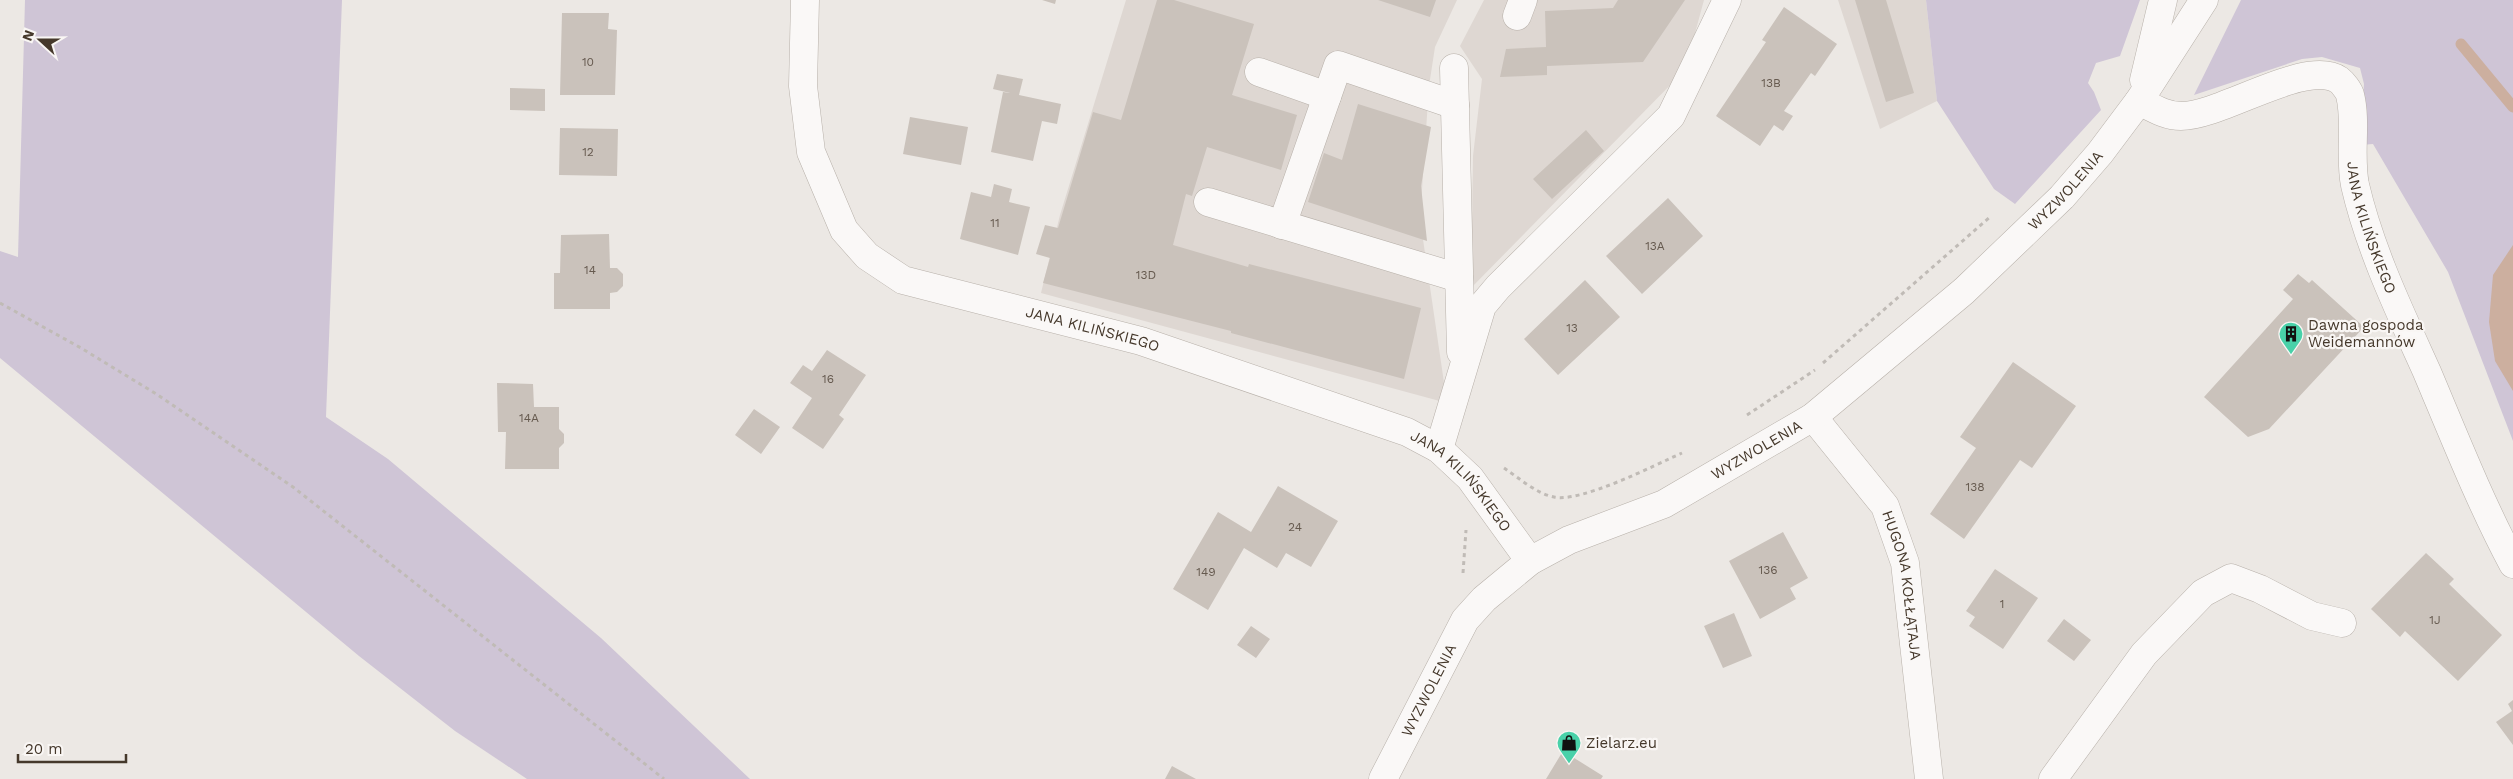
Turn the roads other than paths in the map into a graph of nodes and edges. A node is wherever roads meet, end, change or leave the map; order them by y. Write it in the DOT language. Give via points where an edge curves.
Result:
graph roads {
  1 [pos="804,0"];
  2 [pos="1727,0"];
  3 [pos="2163,0"];
  4 [pos="2204,0"];
  5 [pos="1454,68"];
  6 [pos="1259,72"];
  7 [pos="1327,96"];
  8 [pos="2139,101"];
  9 [pos="1455,105"];
  10 [pos="1208,202"];
  11 [pos="1282,224"];
  12 [pos="1459,278"];
  13 [pos="1462,377"];
  14 [pos="1813,417"];
  15 [pos="1439,449"];
  16 [pos="1530,560"];
  17 [pos="2513,564"];
  18 [pos="2342,623"];
  19 [pos="1383,779"];
  20 [pos="1928,779"];
  21 [pos="2053,779"];
  1 -- 15 [label="street, JANA KILIŃSKIEGO" via="803,86 811,152 844,230 868,256 903,280 1141,342 1399,428"];
  2 -- 13 [label="street" via="1671,116 1482,306"];
  3 -- 8 [label="street, WYZWOLENIA"];
  4 -- 8 [label="street, WYZWOLENIA"];
  5 -- 9 [label="street"];
  6 -- 7 [label="street"];
  7 -- 9 [label="street" via="1338,65"];
  7 -- 11 [label="street"];
  8 -- 14 [label="street, WYZWOLENIA" via="2062,197 1964,291"];
  8 -- 17 [label="street, JANA KILIŃSKIEGO" via="2168,115 2183,116 2203,113 2300,78 2322,74 2340,80 2350,94 2355,185 2371,236 2399,309 2491,521"];
  9 -- 12 [label="street"];
  10 -- 11 [label="street"];
  11 -- 12 [label="street"];
  12 -- 13 [label="street"];
  13 -- 15 [label="street"];
  14 -- 16 [label="street, WYZWOLENIA" via="1664,504 1569,540"];
  14 -- 20 [label="street, HUGONA KOŁŁĄTAJA" via="1885,506 1905,563"];
  15 -- 16 [label="street, JANA KILIŃSKIEGO" via="1470,478"];
  16 -- 19 [label="street, WYZWOLENIA" via="1484,598 1465,620"];
  18 -- 21 [label="street" via="2312,616 2231,578 2202,593 2144,654"];
}
